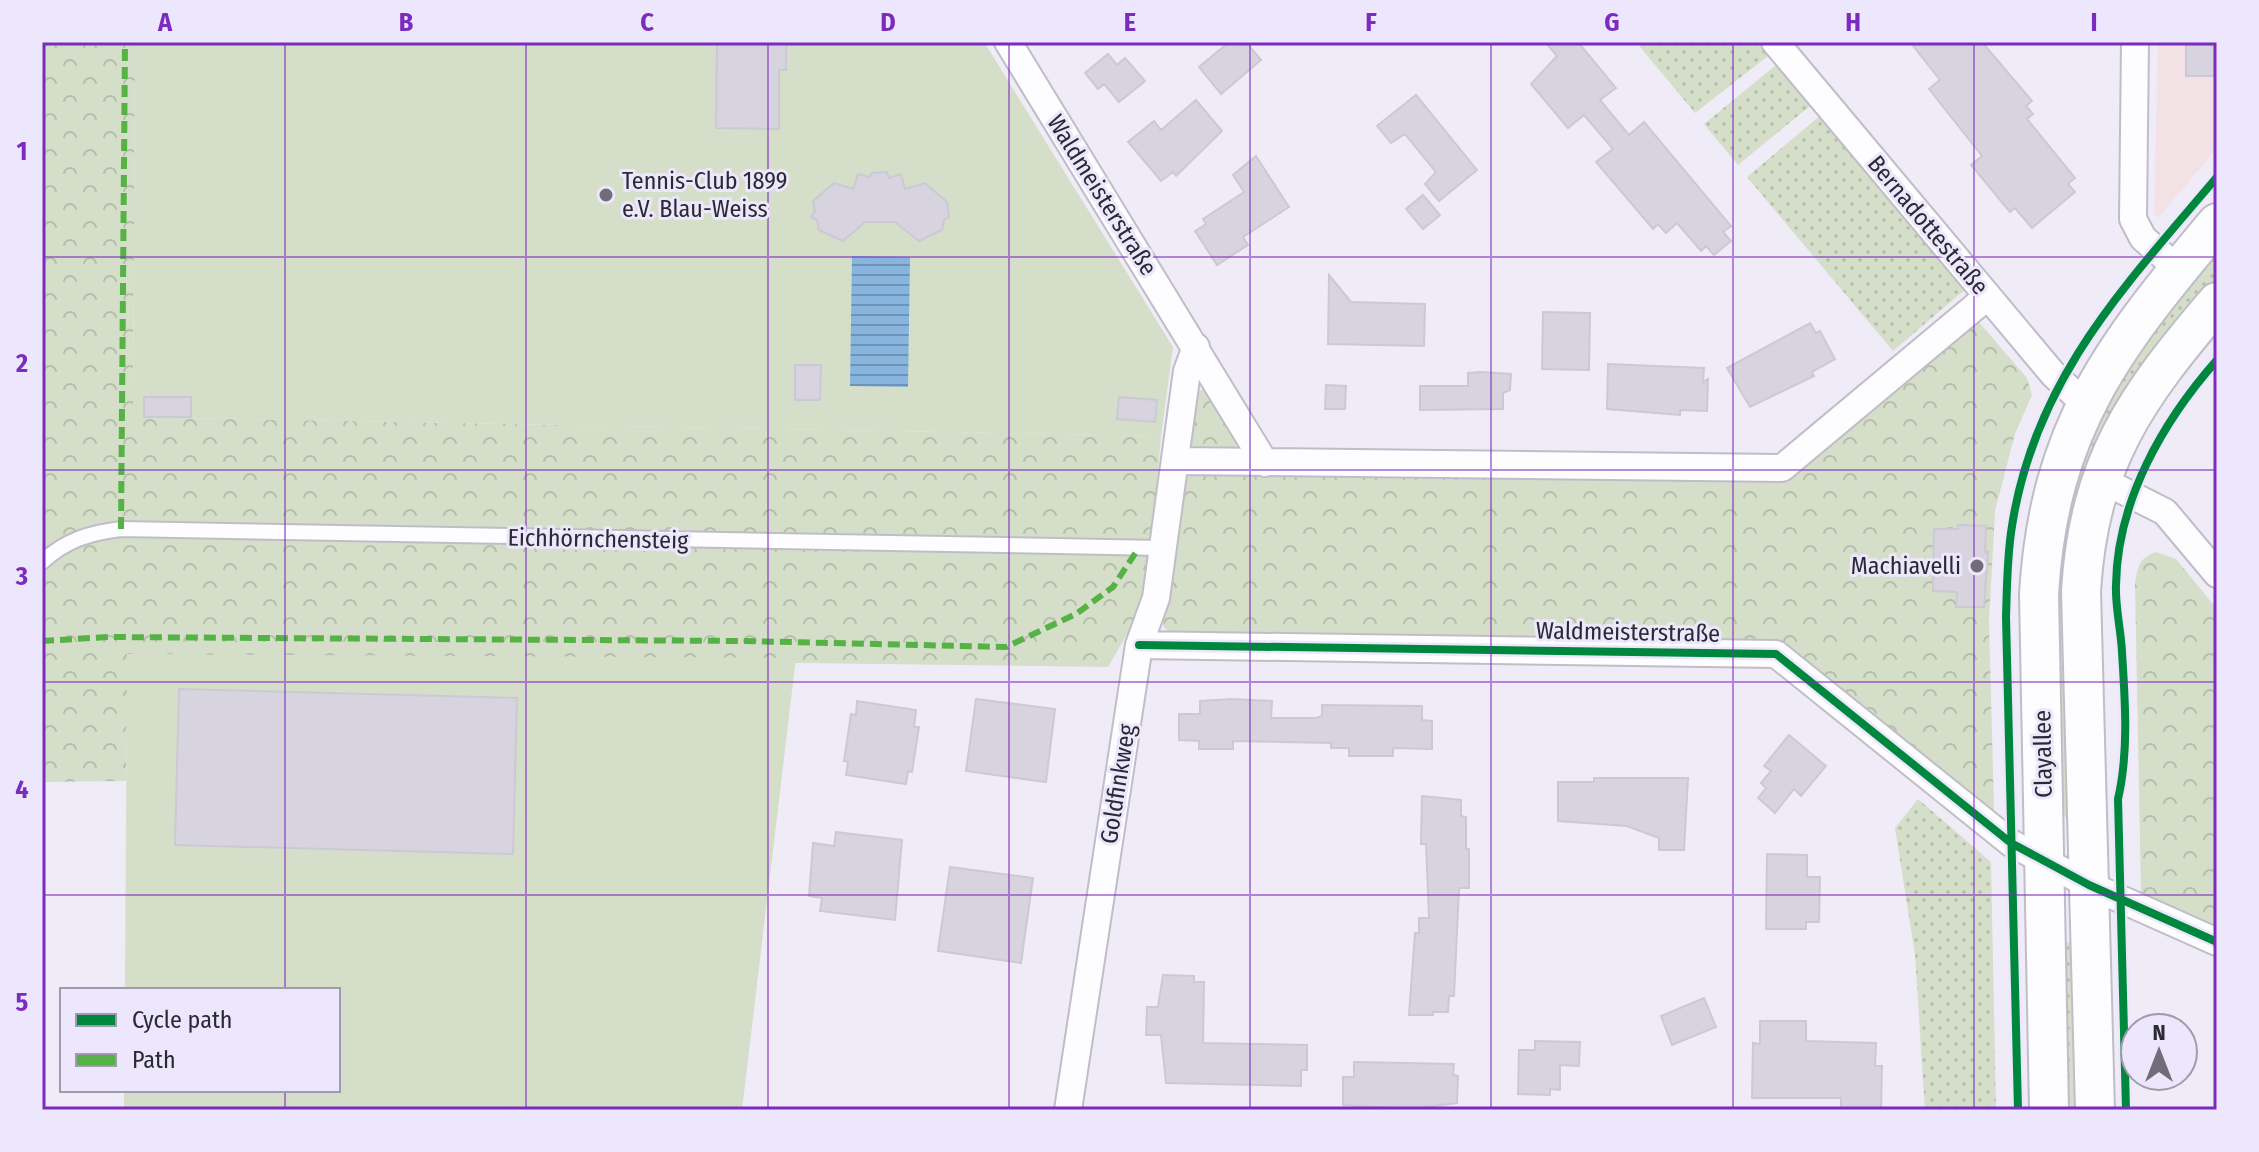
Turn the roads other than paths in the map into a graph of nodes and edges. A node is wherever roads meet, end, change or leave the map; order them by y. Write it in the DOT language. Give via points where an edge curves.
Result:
graph roads {
  1 [pos="1008,42"];
  2 [pos="1775,42"];
  3 [pos="2135,42"];
  4 [pos="2217,223"];
  5 [pos="2178,269"];
  6 [pos="1988,296"];
  7 [pos="2217,302"];
  8 [pos="1196,347"];
  9 [pos="2085,404"];
  10 [pos="1176,461"];
  11 [pos="1265,463"];
  12 [pos="2102,480"];
  13 [pos="1162,548"];
  14 [pos="42,562"];
  15 [pos="2217,574"];
  16 [pos="1139,645"];
  17 [pos="2045,862"];
  18 [pos="2089,885"];
  19 [pos="2217,942"];
  20 [pos="1068,1110"];
  21 [pos="2049,1110"];
  22 [pos="2095,1110"];
  1 -- 8 [label="street, Waldmeisterstraße"];
  2 -- 6 [label="street, Bernadottestraße"];
  3 -- 5 [label="street" via="2133,219 2143,238"];
  4 -- 5 [label="main road, Clayallee"];
  5 -- 9 [label="main road, Clayallee" via="2111,356"];
  6 -- 9 [label="street, Bernadottestraße"];
  6 -- 11 [label="street" via="1782,468"];
  7 -- 12 [label="main road, Clayallee" via="2130,412"];
  8 -- 10 [label="street" via="1187,371"];
  8 -- 11 [label="street, Waldmeisterstraße"];
  9 -- 17 [label="main road, Clayallee" via="2053,493 2041,562"];
  10 -- 11 [label="street"];
  10 -- 13 [label="street, Goldfinkweg"];
  12 -- 15 [label="street" via="2165,512"];
  12 -- 18 [label="main road, Clayallee" via="2087,537 2081,591"];
  13 -- 14 [label="lane, Eichhörnchensteig" via="121,529 85,534"];
  13 -- 16 [label="street, Goldfinkweg" via="1156,598"];
  16 -- 17 [label="street, Waldmeisterstraße" via="1776,654 1997,833"];
  16 -- 20 [label="street, Goldfinkweg"];
  17 -- 18 [label="street, Waldmeisterstraße"];
  17 -- 21 [label="main road, Clayallee"];
  18 -- 19 [label="street, Waldmeisterstraße"];
  18 -- 22 [label="main road, Clayallee"];
}
